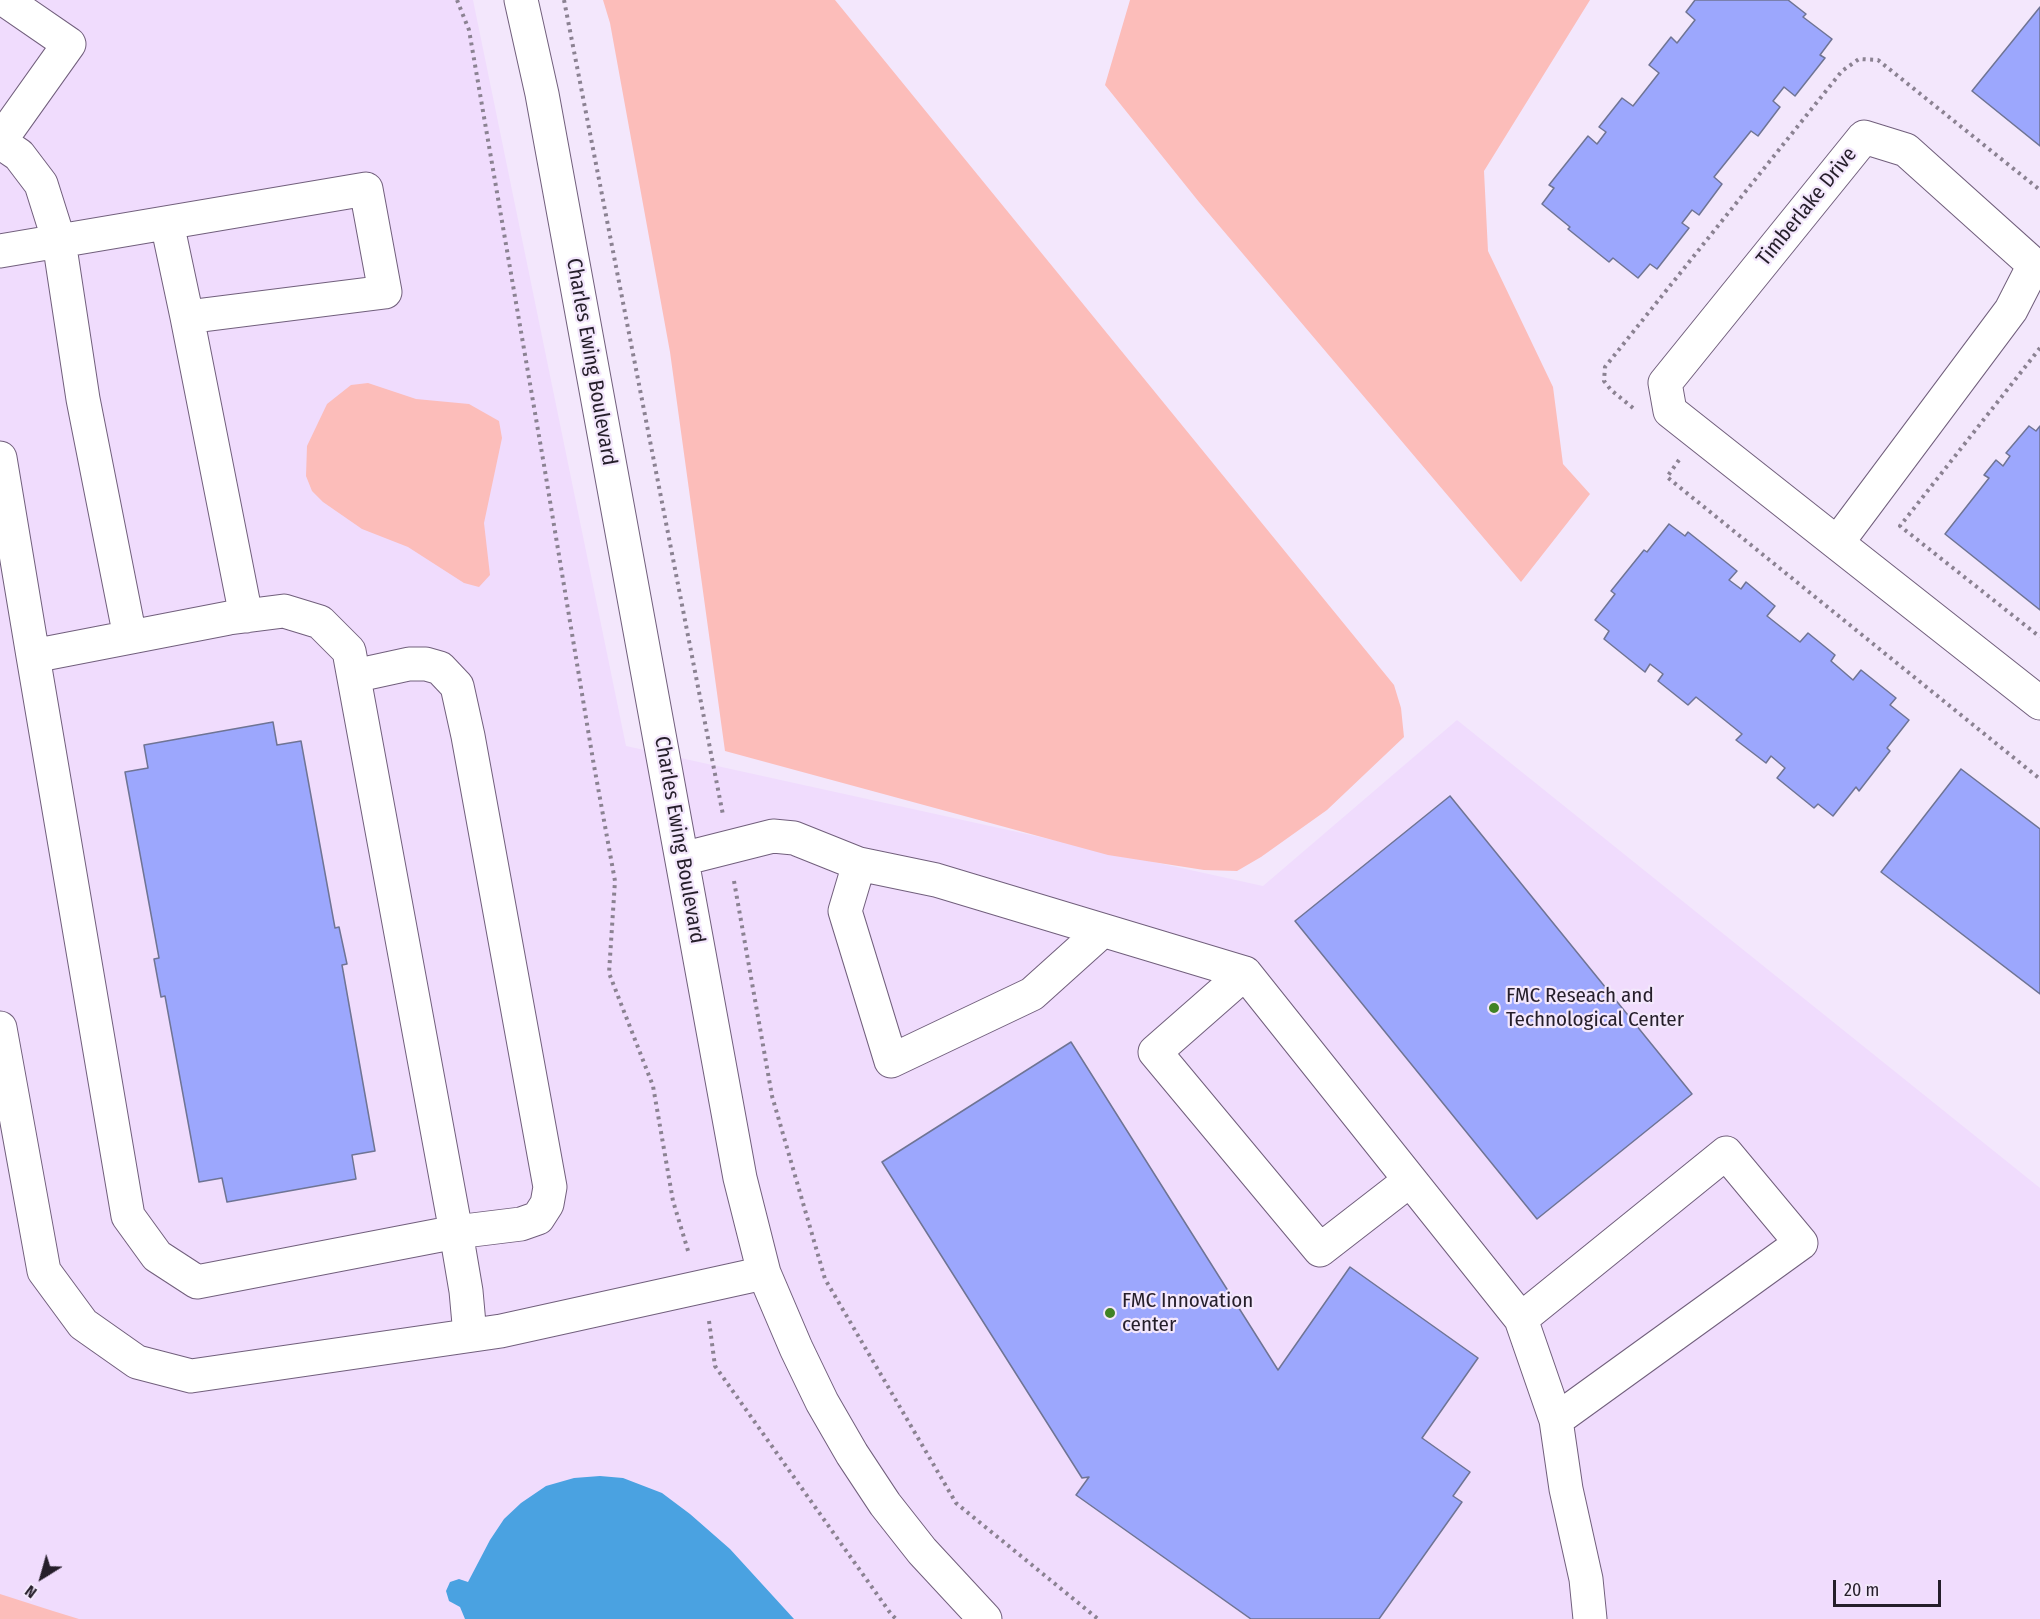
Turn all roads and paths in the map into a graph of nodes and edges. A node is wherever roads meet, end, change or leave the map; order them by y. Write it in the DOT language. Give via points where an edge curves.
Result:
graph roads {
  1 [pos="5,0"];
  2 [pos="457,0"];
  3 [pos="521,0"];
  4 [pos="0,142"];
  5 [pos="2040,190"];
  6 [pos="167,223"];
  7 [pos="58,242"];
  8 [pos="0,251"];
  9 [pos="187,317"];
  10 [pos="2040,348"];
  11 [pos="1640,414"];
  12 [pos="1684,453"];
  13 [pos="0,458"];
  14 [pos="1838,543"];
  15 [pos="246,616"];
  16 [pos="130,637"];
  17 [pos="2040,637"];
  18 [pos="33,656"];
  19 [pos="354,676"];
  20 [pos="2040,703"];
  21 [pos="2040,779"];
  22 [pos="682,859"];
  23 [pos="859,864"];
  24 [pos="1102,931"];
  25 [pos="1245,974"];
  26 [pos="0,1028"];
  27 [pos="1409,1181"];
  28 [pos="456,1232"];
  29 [pos="764,1273"];
  30 [pos="699,1287"];
  31 [pos="1521,1320"];
  32 [pos="470,1335"];
  33 [pos="1556,1420"];
  34 [pos="896,1619"];
  35 [pos="985,1619"];
  36 [pos="1590,1619"];
  1 -- 4 [label="street" via="69,44"];
  2 -- 30 [label="path" via="469,30 615,881 609,973 653,1086 673,1201"];
  3 -- 22 [label="street, Charles Ewing Boulevard" via="542,94"];
  4 -- 7 [label="street" via="19,155 41,184"];
  5 -- 11 [label="path" via="1878,60 1859,59 1842,71 1605,367 1604,381"];
  6 -- 7 [label="street"];
  6 -- 9 [label="street"];
  6 -- 9 [label="street" via="366,189 384,292"];
  7 -- 8 [label="street"];
  7 -- 16 [label="street" via="83,399"];
  9 -- 15 [label="street"];
  10 -- 17 [label="path" via="1900,526"];
  12 -- 21 [label="path" via="1667,477"];
  13 -- 18 [label="street"];
  14 -- 14 [label="street, Timberlake Drive" via="1670,411 1665,383 1864,137 1906,150 2034,265 2011,310"];
  14 -- 20 [label="street, Timberlake Drive"];
  15 -- 16 [label="street"];
  15 -- 19 [label="street" via="284,610 320,622 349,651"];
  16 -- 18 [label="street"];
  18 -- 28 [label="street" via="128,1216 157,1256 197,1282"];
  19 -- 28 [label="street"];
  19 -- 28 [label="street" via="410,664 440,668 457,686 468,736 550,1187 547,1204 538,1218 521,1224"];
  22 -- 23 [label="street" via="773,836 794,838"];
  22 -- 29 [label="street, Charles Ewing Boulevard" via="740,1178"];
  23 -- 24 [label="street" via="936,880"];
  23 -- 24 [label="street" via="845,911 891,1061 1032,994"];
  24 -- 25 [label="street"];
  25 -- 27 [label="street"];
  25 -- 27 [label="street" via="1155,1052 1320,1250"];
  26 -- 32 [label="street" via="44,1271 83,1324 137,1362 191,1376"];
  27 -- 31 [label="street"];
  28 -- 32 [label="street"];
  29 -- 30 [label="street"];
  29 -- 35 [label="street, Charles Ewing Boulevard" via="822,1402 852,1454 921,1551"];
  30 -- 32 [label="street"];
  30 -- 34 [label="path" via="711,1328 716,1366"];
  31 -- 33 [label="street"];
  31 -- 33 [label="street" via="1726,1153 1801,1243"];
  33 -- 36 [label="street"];
}
